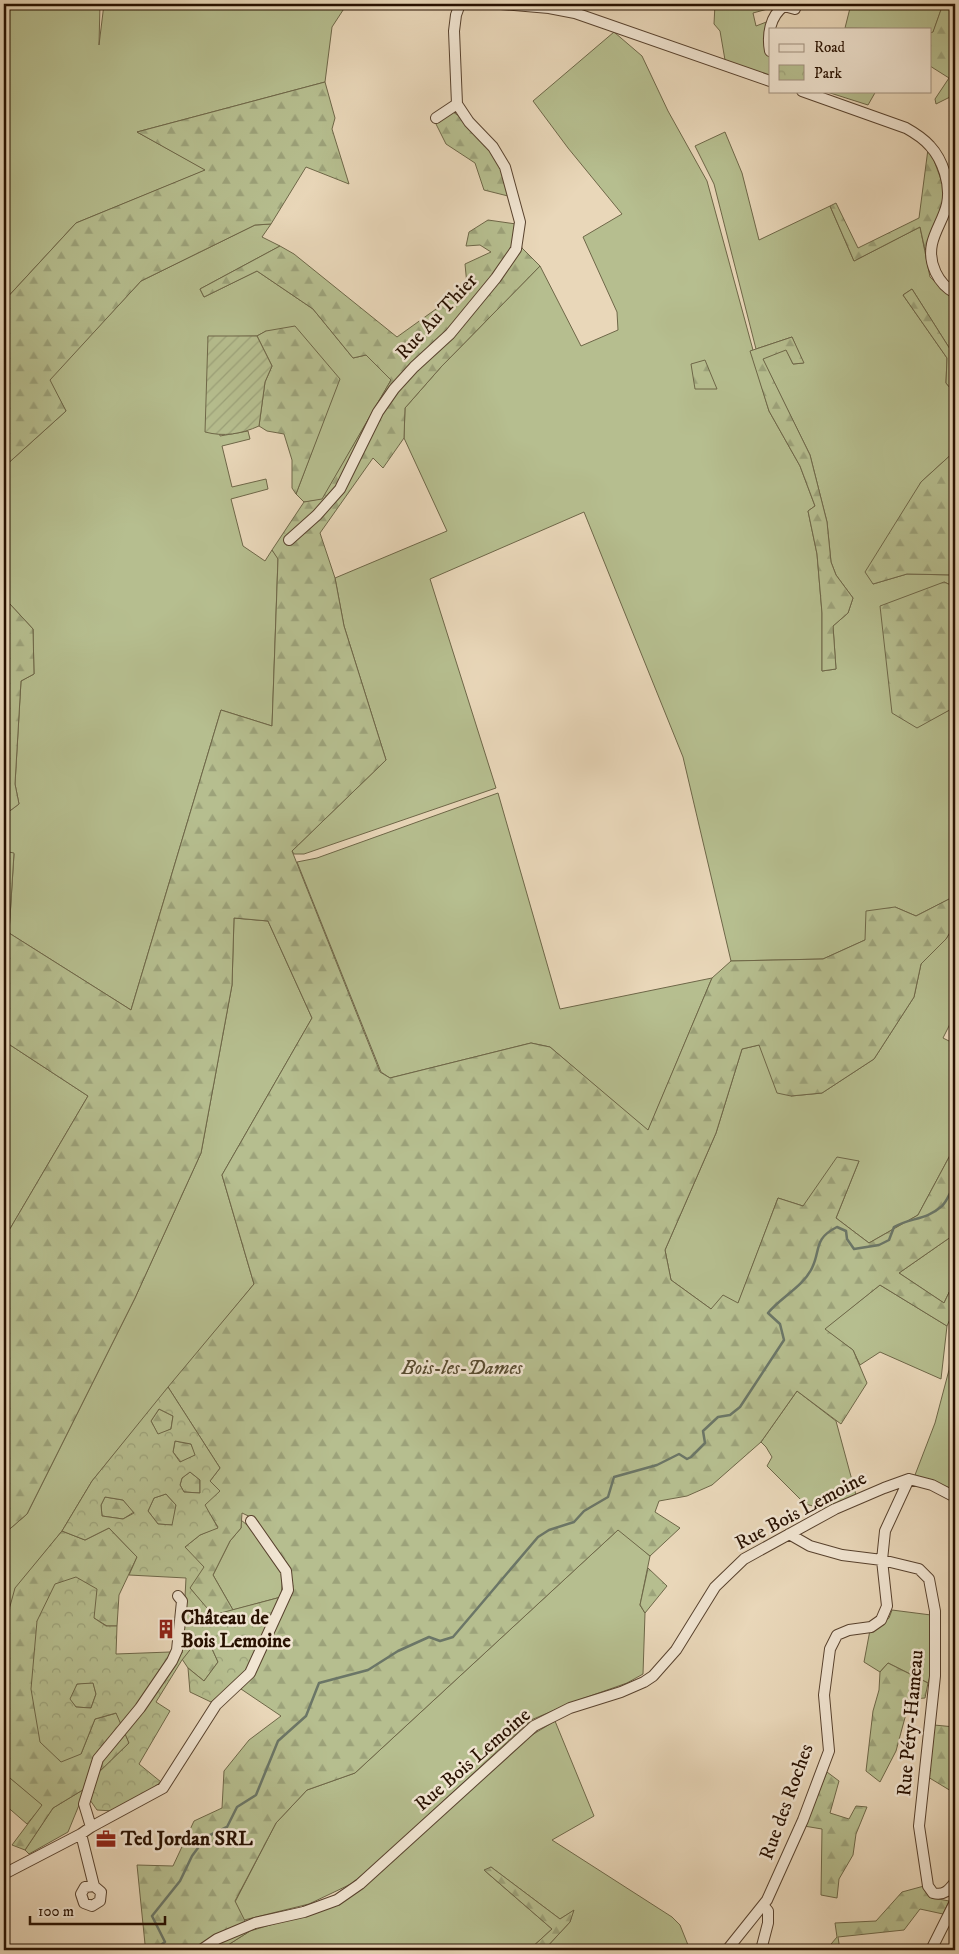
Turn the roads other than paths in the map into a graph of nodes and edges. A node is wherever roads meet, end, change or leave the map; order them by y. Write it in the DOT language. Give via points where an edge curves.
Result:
graph roads {
  1 [pos="460,4"];
  2 [pos="501,4"];
  3 [pos="795,9"];
  4 [pos="770,28"];
  5 [pos="769,81"];
  6 [pos="805,92"];
  7 [pos="457,104"];
  8 [pos="436,118"];
  9 [pos="955,293"];
  10 [pos="289,540"];
  11 [pos="909,1479"];
  12 [pos="955,1497"];
  13 [pos="251,1522"];
  14 [pos="789,1534"];
  15 [pos="882,1560"];
  16 [pos="178,1596"];
  17 [pos="91,1827"];
  18 [pos="81,1834"];
  19 [pos="4,1874"];
  20 [pos="955,1882"];
  21 [pos="94,1886"];
  22 [pos="955,1902"];
  23 [pos="763,1906"];
  24 [pos="201,1950"];
  25 [pos="727,1950"];
  26 [pos="761,1950"];
  27 [pos="931,1950"];
  1 -- 7 [label="street" via="454,31"];
  2 -- 5 [label="street" via="575,13"];
  3 -- 4 [label="street" via="784,6"];
  6 -- 9 [label="street" via="906,128 931,147 949,190 932,246 934,272"];
  7 -- 8 [label="street"];
  7 -- 10 [label="street, Rue Au Thier" via="493,147 505,167 520,222 516,249 450,334 394,388 378,412 340,490"];
  11 -- 12 [label="street"];
  11 -- 14 [label="street, Rue Bois Lemoine" via="835,1509"];
  11 -- 15 [label="street" via="886,1531"];
  13 -- 17 [label="street" via="286,1571 288,1590 250,1673 216,1705 163,1788"];
  14 -- 15 [label="street, Rue Péry-Hameau" via="810,1546"];
  14 -- 24 [label="street, Rue Bois Lemoine" via="744,1559 724,1576 676,1650 653,1676 621,1692 570,1708 534,1726 360,1884 337,1900 304,1912 254,1923 217,1939"];
  15 -- 20 [label="street, Rue Péry-Hameau" via="919,1568 930,1578 935,1611 935,1676 919,1826 928,1886 939,1895"];
  15 -- 23 [label="street, Rue des Roches" via="887,1606 881,1620 871,1627 838,1635 830,1649 824,1695 829,1751 803,1820"];
  16 -- 17 [label="street" via="182,1601 177,1650 140,1708 98,1759 84,1804"];
  17 -- 18 [label="street"];
  18 -- 19 [label="street"];
  18 -- 21 [label="street"];
  22 -- 27 [label="street"];
  23 -- 25 [label="street, Rue des Roches"];
  23 -- 26 [label="street" via="768,1911 768,1923"];
}
